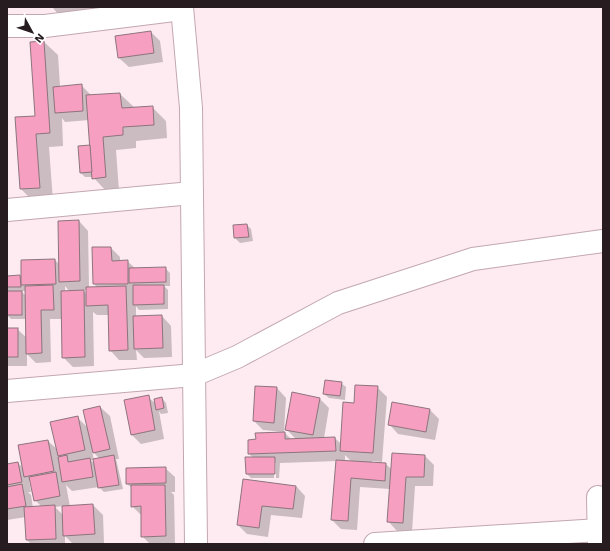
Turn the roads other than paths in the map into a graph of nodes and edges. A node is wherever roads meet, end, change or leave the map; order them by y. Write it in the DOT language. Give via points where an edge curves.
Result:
graph roads {
  1 [pos="182,8"];
  2 [pos="7,26"];
  3 [pos="192,193"];
  4 [pos="7,210"];
  5 [pos="603,241"];
  6 [pos="194,375"];
  7 [pos="7,391"];
  8 [pos="598,497"];
  9 [pos="599,537"];
  10 [pos="196,544"];
  11 [pos="374,544"];
  1 -- 2 [label="street" via="45,26"];
  1 -- 3 [label="street" via="191,108"];
  3 -- 4 [label="street"];
  3 -- 6 [label="street"];
  5 -- 6 [label="street" via="473,259 345,300 237,357"];
  6 -- 7 [label="street"];
  6 -- 10 [label="street"];
  8 -- 9 [label="street"];
  9 -- 11 [label="street"];
}
